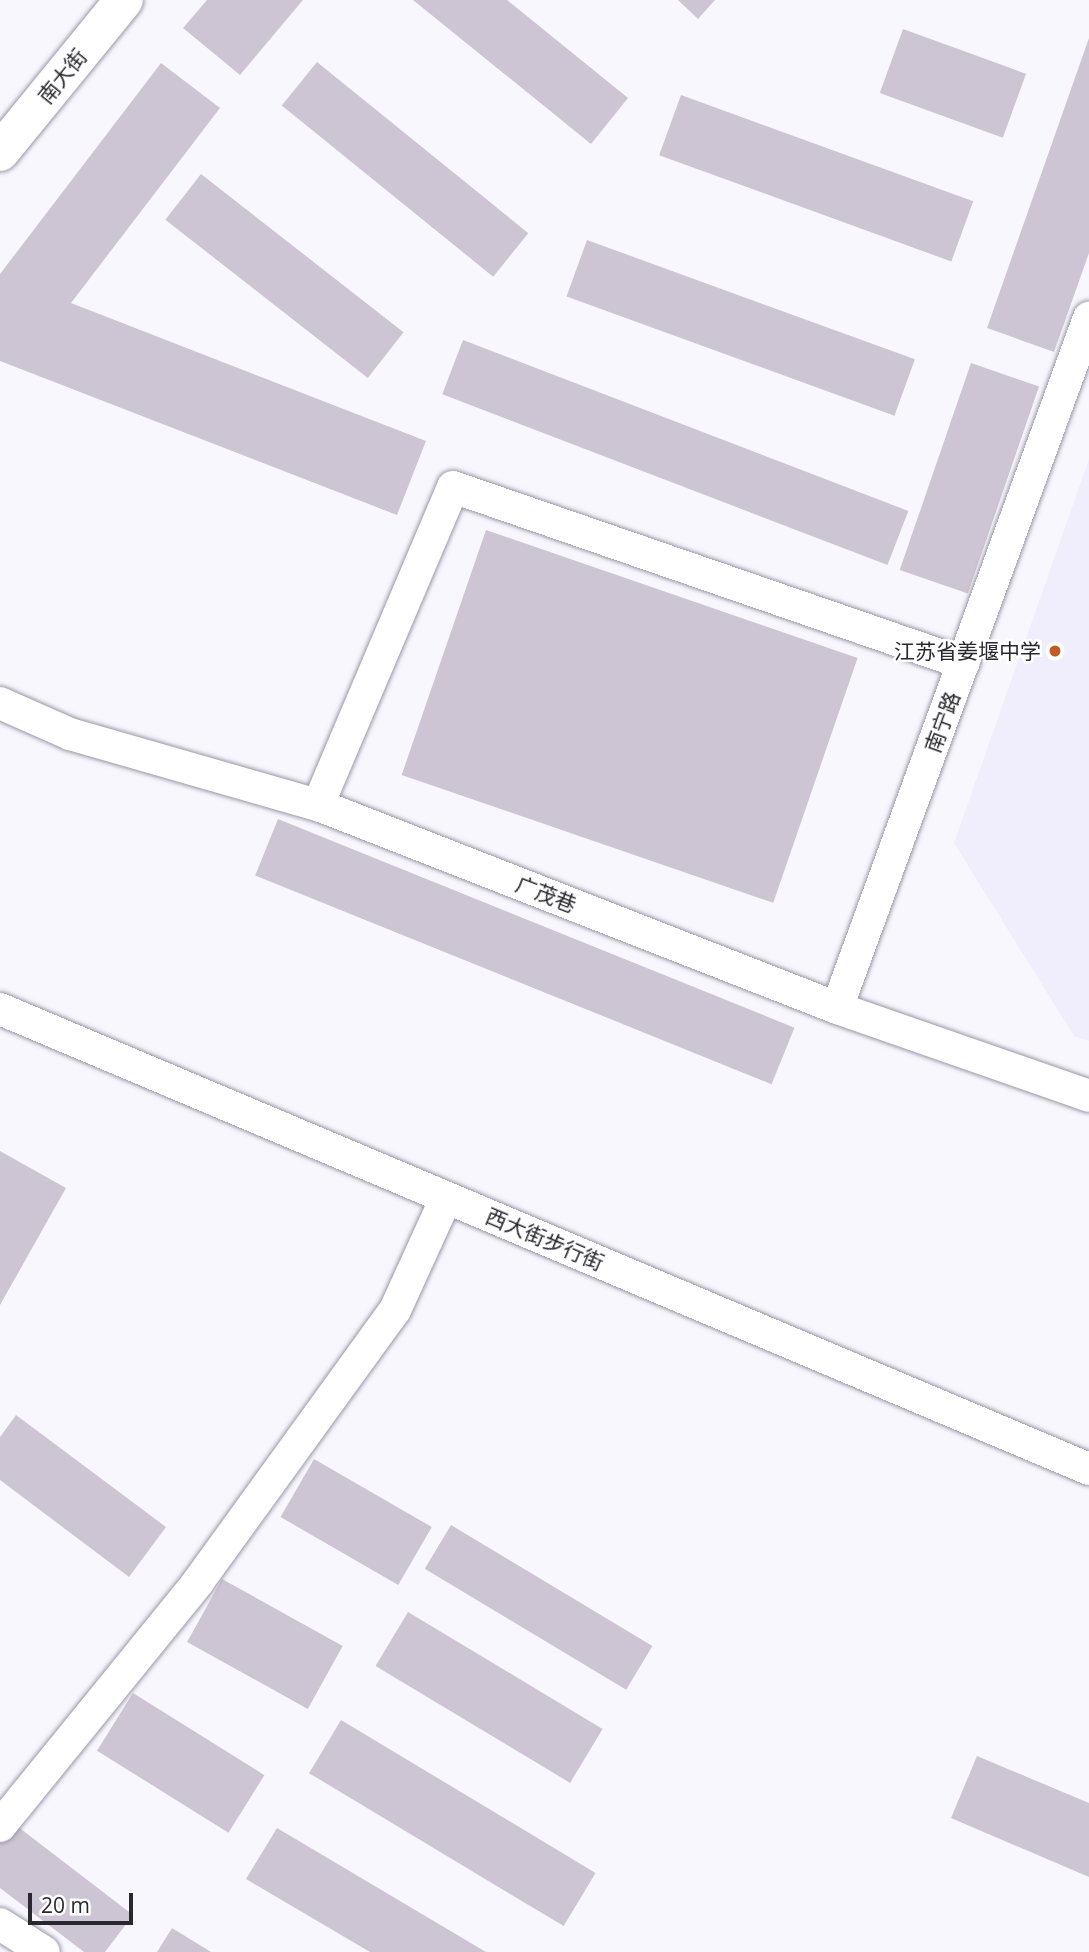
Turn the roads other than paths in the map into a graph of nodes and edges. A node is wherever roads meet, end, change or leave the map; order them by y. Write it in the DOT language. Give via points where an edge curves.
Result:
graph roads {
  1 [pos="124,0"];
  2 [pos="0,152"];
  3 [pos="1089,318"];
  4 [pos="963,663"];
  5 [pos="0,703"];
  6 [pos="318,806"];
  7 [pos="837,1008"];
  8 [pos="0,1009"];
  9 [pos="1089,1096"];
  10 [pos="446,1198"];
  11 [pos="1089,1469"];
  12 [pos="0,1826"];
  13 [pos="0,1924"];
  14 [pos="44,1952"];
  1 -- 2 [label="street, 南大街"];
  3 -- 4 [label="street, 南宁路"];
  4 -- 6 [label="street" via="453,487"];
  4 -- 7 [label="street, 南宁路"];
  5 -- 6 [label="street, 广茂巷" via="70,734"];
  6 -- 7 [label="street, 广茂巷"];
  7 -- 9 [label="street, 广茂巷"];
  8 -- 10 [label="street, 西大街步行街"];
  10 -- 11 [label="street, 西大街步行街"];
  10 -- 12 [label="street" via="387,1322 198,1582"];
  13 -- 14 [label="street"];
}
